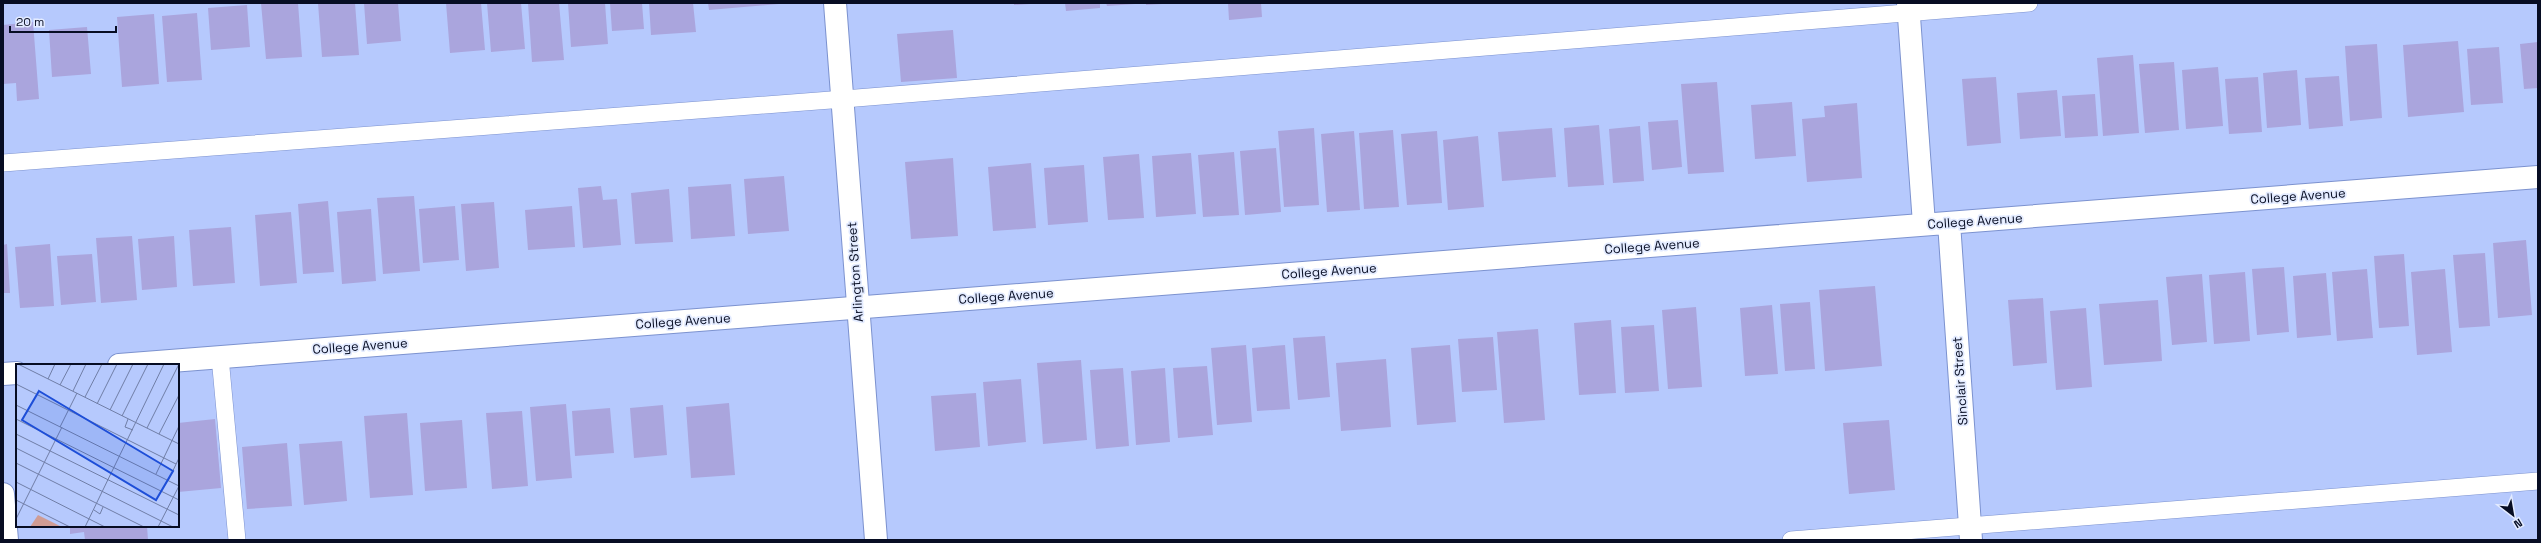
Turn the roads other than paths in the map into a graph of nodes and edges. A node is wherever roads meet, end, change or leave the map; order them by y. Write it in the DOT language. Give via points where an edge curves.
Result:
graph roads {
  1 [pos="835,3"];
  2 [pos="2029,3"];
  3 [pos="1909,8"];
  4 [pos="844,99"];
  5 [pos="3,163"];
  6 [pos="2538,177"];
  7 [pos="1949,222"];
  8 [pos="1924,224"];
  9 [pos="857,308"];
  10 [pos="220,357"];
  11 [pos="132,364"];
  12 [pos="16,373"];
  13 [pos="3,374"];
  14 [pos="2538,481"];
  15 [pos="3,494"];
  16 [pos="1970,533"];
  17 [pos="7,540"];
  18 [pos="237,540"];
  19 [pos="876,540"];
  20 [pos="1791,540"];
  1 -- 4 [label="street, Arlington Street"];
  2 -- 3 [label="lane"];
  3 -- 4 [label="lane"];
  3 -- 8 [label="street"];
  4 -- 5 [label="lane"];
  4 -- 9 [label="street, Arlington Street"];
  6 -- 7 [label="street, College Avenue"];
  7 -- 8 [label="street, College Avenue"];
  7 -- 16 [label="street, Sinclair Street"];
  8 -- 9 [label="street, College Avenue"];
  9 -- 10 [label="street, College Avenue"];
  9 -- 19 [label="street, Arlington Street"];
  10 -- 11 [label="street, College Avenue"];
  10 -- 18 [label="lane"];
  12 -- 13 [label="street"];
  14 -- 16 [label="lane"];
  15 -- 17 [label="street"];
  16 -- 20 [label="lane"];
}
